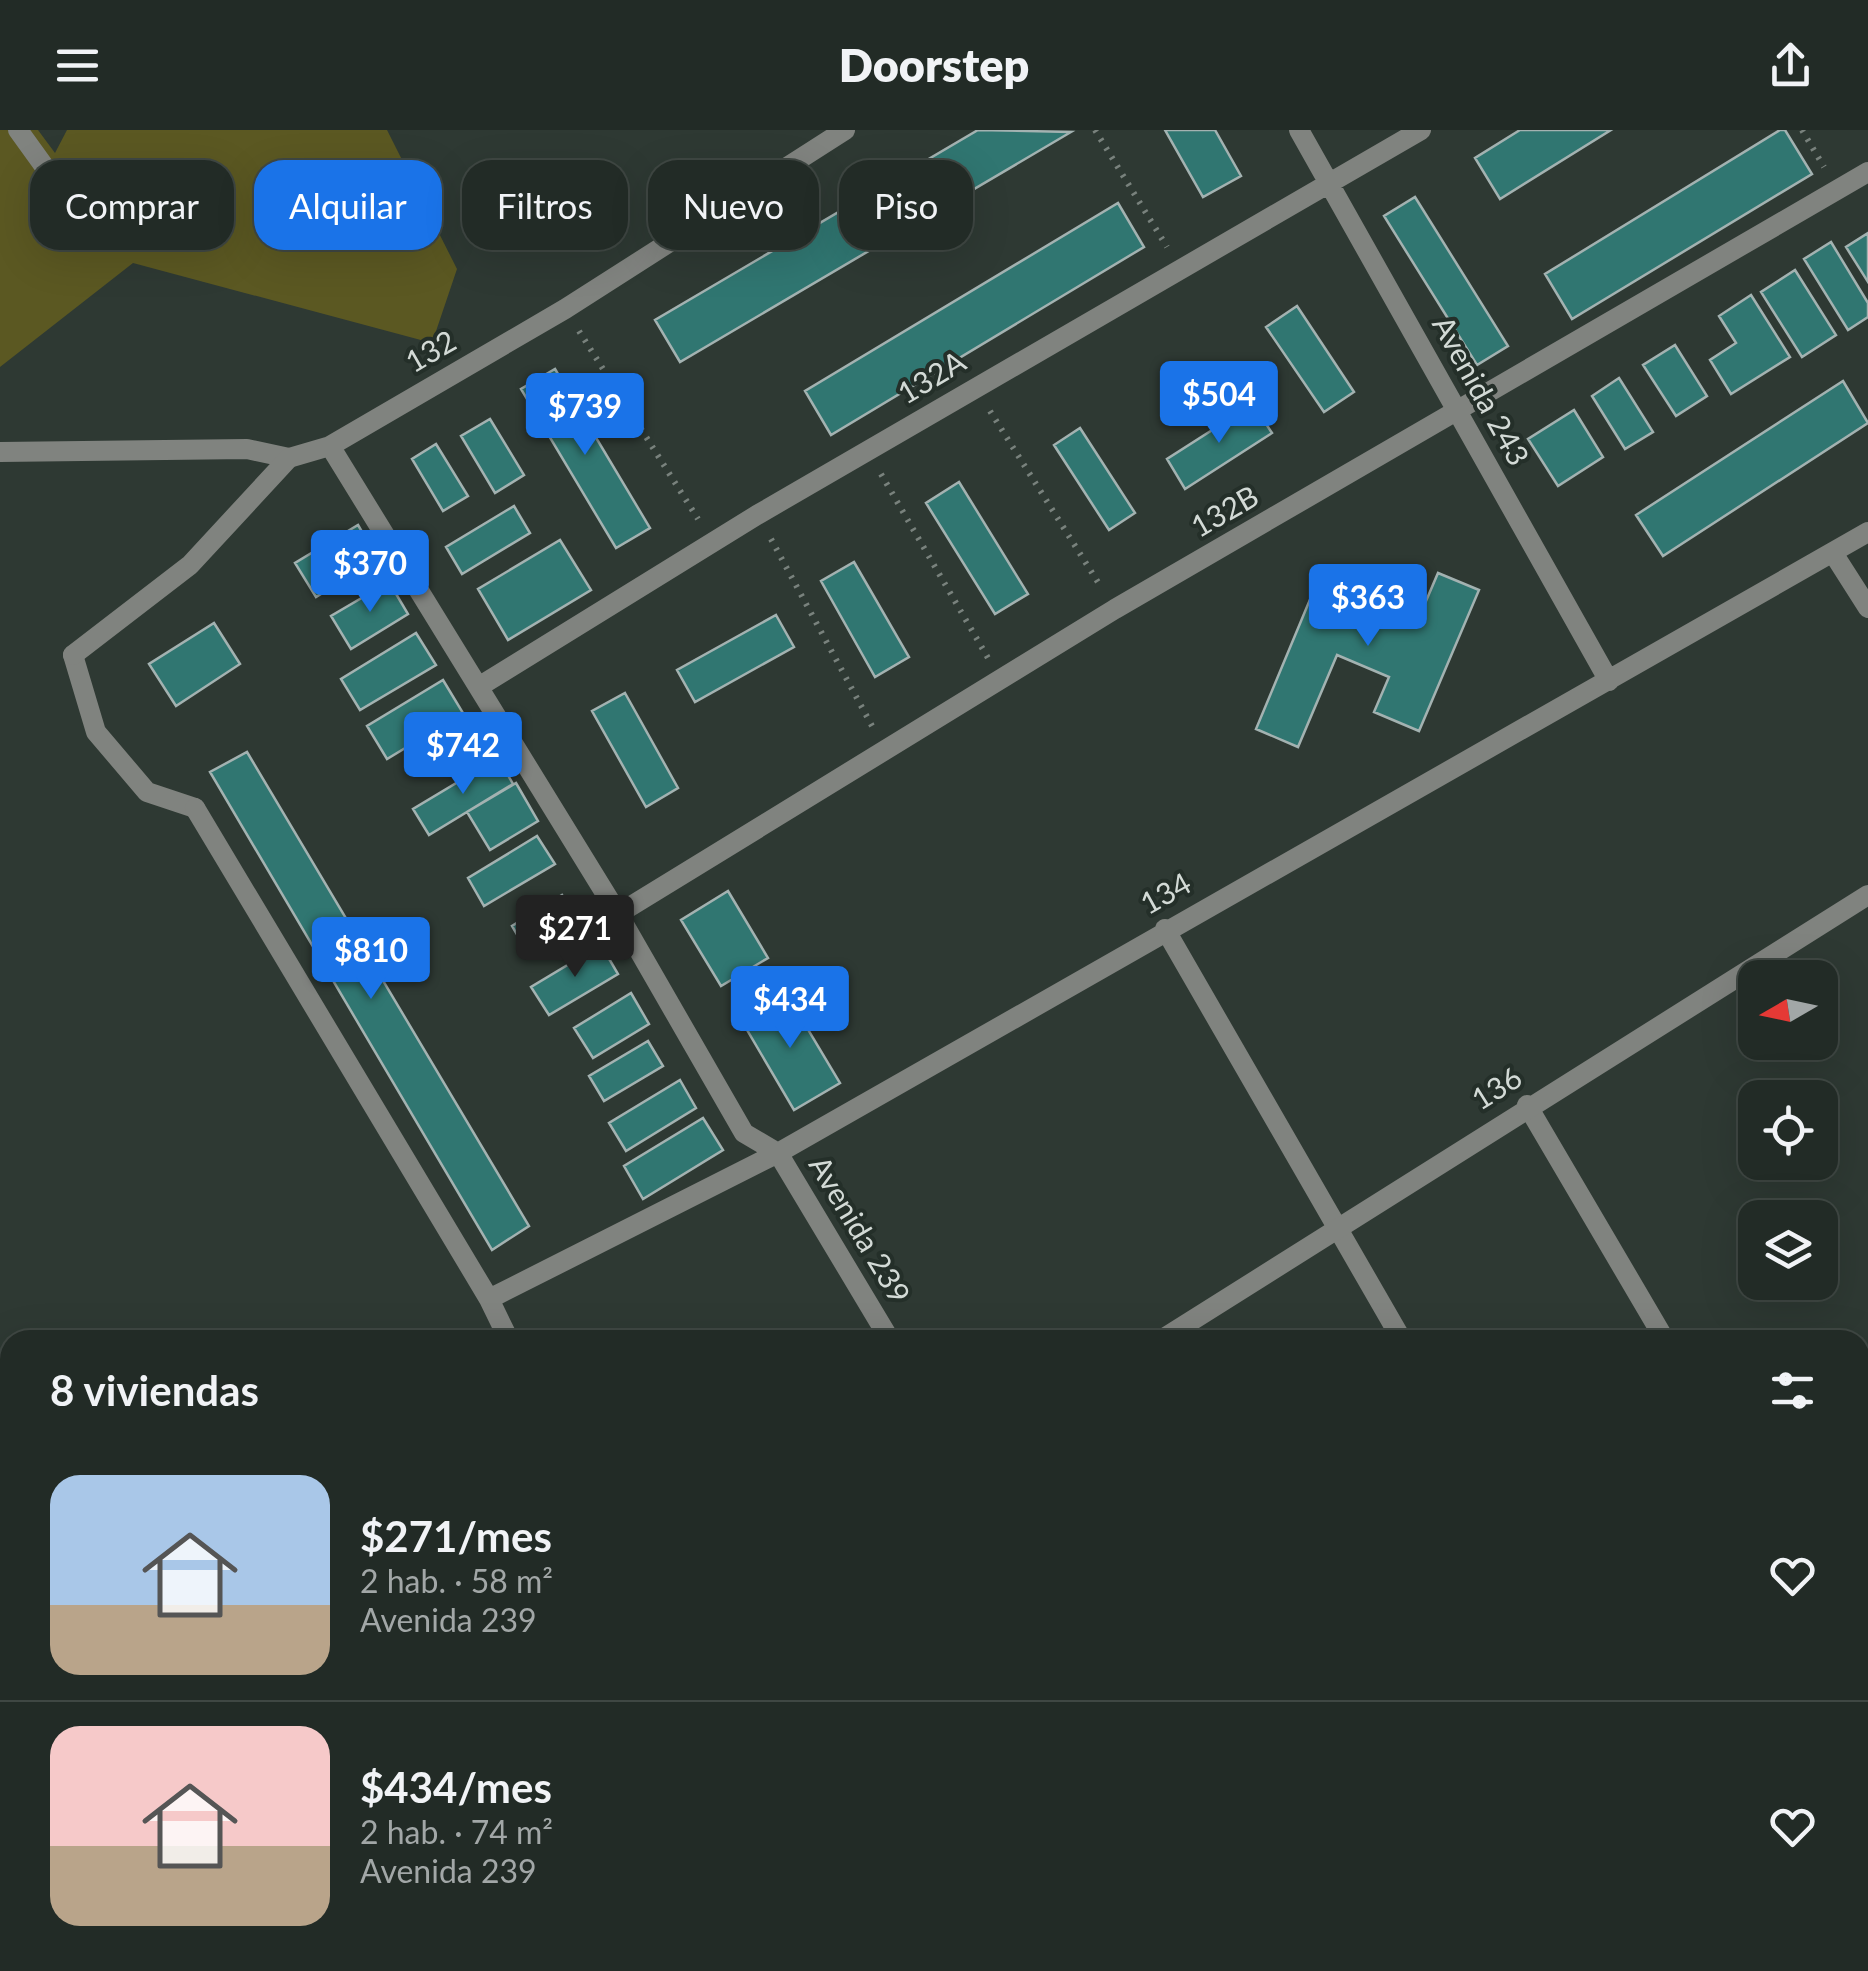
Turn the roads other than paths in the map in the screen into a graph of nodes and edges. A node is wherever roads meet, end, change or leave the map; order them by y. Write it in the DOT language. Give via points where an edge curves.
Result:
graph roads {
  1 [pos="18,130"];
  2 [pos="845,130"];
  3 [pos="1299,130"];
  4 [pos="1421,130"];
  5 [pos="40,160"];
  6 [pos="1868,172"];
  7 [pos="1330,184"];
  8 [pos="1458,412"];
  9 [pos="330,446"];
  10 [pos="0,452"];
  11 [pos="289,458"];
  12 [pos="1868,532"];
  13 [pos="1833,553"];
  14 [pos="1868,608"];
  15 [pos="1608,681"];
  16 [pos="480,686"];
  17 [pos="1868,895"];
  18 [pos="618,914"];
  19 [pos="1164,929"];
  20 [pos="1527,1106"];
  21 [pos="778,1153"];
  22 [pos="1336,1228"];
  23 [pos="489,1299"];
  24 [pos="503,1330"];
  25 [pos="884,1330"];
  26 [pos="1177,1330"];
  27 [pos="1396,1330"];
  28 [pos="1660,1330"];
  1 -- 5 [label="street"];
  2 -- 9 [label="street, 132" via="565,309"];
  3 -- 7 [label="street, Avenida 243"];
  4 -- 7 [label="street, 132A"];
  6 -- 8 [label="street, 132B"];
  7 -- 8 [label="street, Avenida 243"];
  7 -- 16 [label="street, 132A" via="975,386"];
  8 -- 15 [label="street, Avenida 243"];
  8 -- 18 [label="street, 132B" via="1114,609"];
  9 -- 11 [label="street, 132"];
  9 -- 16 [label="street, Avenida 239"];
  10 -- 11 [label="street" via="247,450"];
  11 -- 23 [label="street" via="190,565 74,654 96,732 147,792 195,808"];
  12 -- 13 [label="street, 134"];
  13 -- 14 [label="street"];
  13 -- 15 [label="street, 134"];
  15 -- 19 [label="street, 134"];
  16 -- 18 [label="street, Avenida 239"];
  17 -- 20 [label="street, 136"];
  18 -- 21 [label="street, Avenida 239" via="744,1133"];
  19 -- 21 [label="street, 134"];
  19 -- 22 [label="street"];
  20 -- 22 [label="street, 136"];
  20 -- 28 [label="street"];
  21 -- 23 [label="street, 134"];
  21 -- 25 [label="street, Avenida 239"];
  22 -- 26 [label="street, 136"];
  22 -- 27 [label="street"];
  23 -- 24 [label="street"];
}
